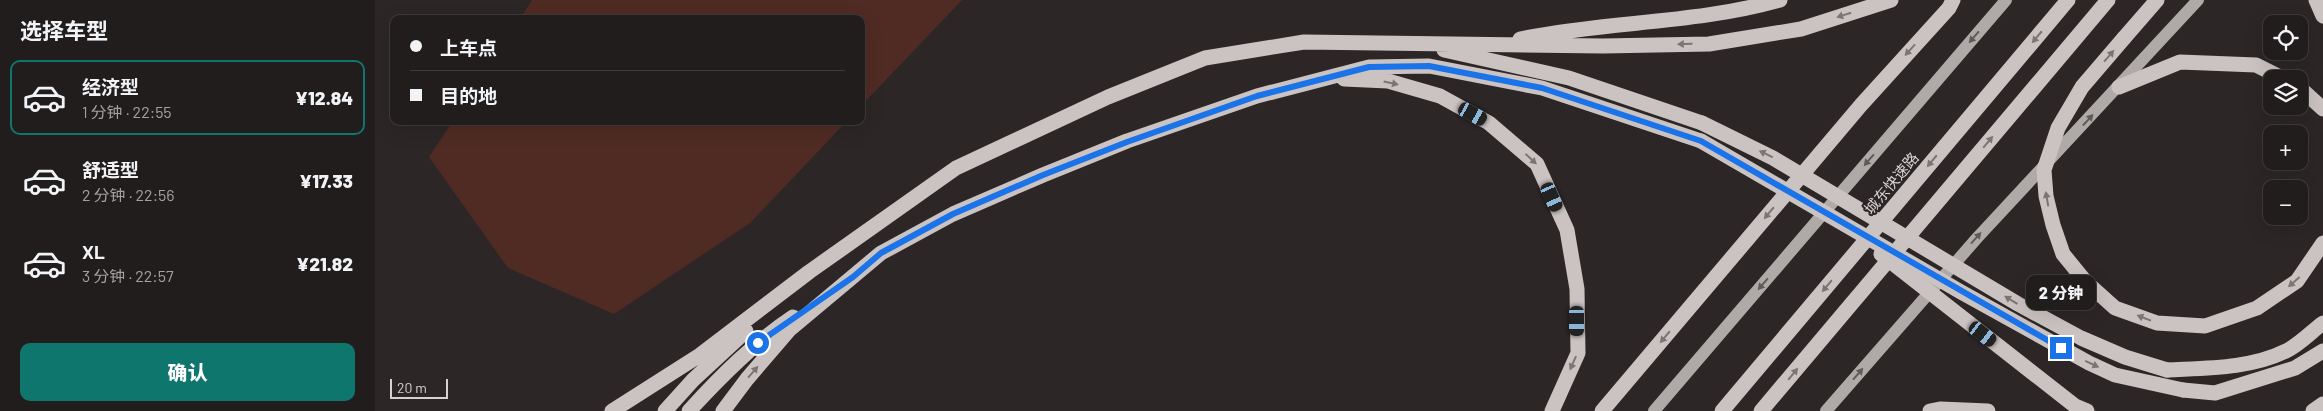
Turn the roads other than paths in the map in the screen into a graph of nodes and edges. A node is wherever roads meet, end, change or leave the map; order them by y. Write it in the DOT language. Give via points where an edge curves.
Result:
graph roads {
  1 [pos="1891,0"];
  2 [pos="1953,0"];
  3 [pos="2006,0"];
  4 [pos="2068,0"];
  5 [pos="2108,0"];
  6 [pos="2157,0"];
  7 [pos="2198,0"];
  8 [pos="2316,0"];
  9 [pos="1775,2"];
  10 [pos="2323,16"];
  11 [pos="1416,43"];
  12 [pos="1491,44"];
  13 [pos="2266,70"];
  14 [pos="2119,86"];
  15 [pos="2308,95"];
  16 [pos="1257,96"];
  17 [pos="2323,109"];
  18 [pos="1828,213"];
  19 [pos="2323,243"];
  20 [pos="809,272"];
  21 [pos="853,277"];
  22 [pos="2323,323"];
  23 [pos="2323,351"];
  24 [pos="2323,404"];
  25 [pos="612,411"];
  26 [pos="665,411"];
  27 [pos="689,411"];
  28 [pos="723,411"];
  29 [pos="1552,411"];
  30 [pos="1602,411"];
  31 [pos="1654,411"];
  32 [pos="1722,411"];
  33 [pos="1761,411"];
  34 [pos="1826,411"];
  35 [pos="1930,411"];
  36 [pos="1988,411"];
  37 [pos="2087,411"];
  38 [pos="2313,411"];
  1 -- 12 [label="highway, one-way" via="1801,29 1709,44"];
  2 -- 30 [label="highway, one-way, bridge"];
  3 -- 31 [label="main road, one-way"];
  4 -- 32 [label="highway, 城东快速路, one-way"];
  33 -- 5 [label="highway, one-way"];
  19 -- 6 [label="highway, one-way, bridge" via="2297,281 2257,308 2205,326 2157,324 2115,308 2085,281 2063,254 2053,225 2044,170 2058,128 2082,87"];
  7 -- 14 [label="main road"];
  8 -- 10 [label="highway"];
  9 -- 12 [label="highway" via="1679,19 1563,30"];
  11 -- 12 [label="highway"];
  11 -- 20 [label="highway" via="1304,42 1205,58 1108,97 956,168"];
  22 -- 11 [label="highway, one-way, bridge" via="2286,351 2256,361 2167,370 2081,338 1773,158 1702,123 1569,78"];
  13 -- 14 [label="highway" via="2256,65 2180,62"];
  34 -- 14 [label="main road, one-way" via="1977,238"];
  15 -- 17 [label="highway"];
  16 -- 18 [label="highway, bridge" via="1369,67 1429,66 1542,88 1701,141"];
  16 -- 21 [label="highway" via="1127,142 953,214 881,253"];
  16 -- 29 [label="highway, one-way" via="1346,78 1388,81 1440,96 1489,123 1537,164 1567,230 1577,289 1578,353"];
  18 -- 23 [label="highway, one-way, bridge" via="1961,292 2115,375 2183,390 2215,393 2295,368"];
  18 -- 37 [label="highway, bridge" via="2075,406"];
  20 -- 25 [label="highway" via="700,355"];
  20 -- 26 [label="highway" via="693,380"];
  21 -- 27 [label="highway" via="770,332 723,374"];
  28 -- 21 [label="highway, one-way" via="789,330"];
  24 -- 38 [label="highway"];
  35 -- 36 [label="highway"];
}
